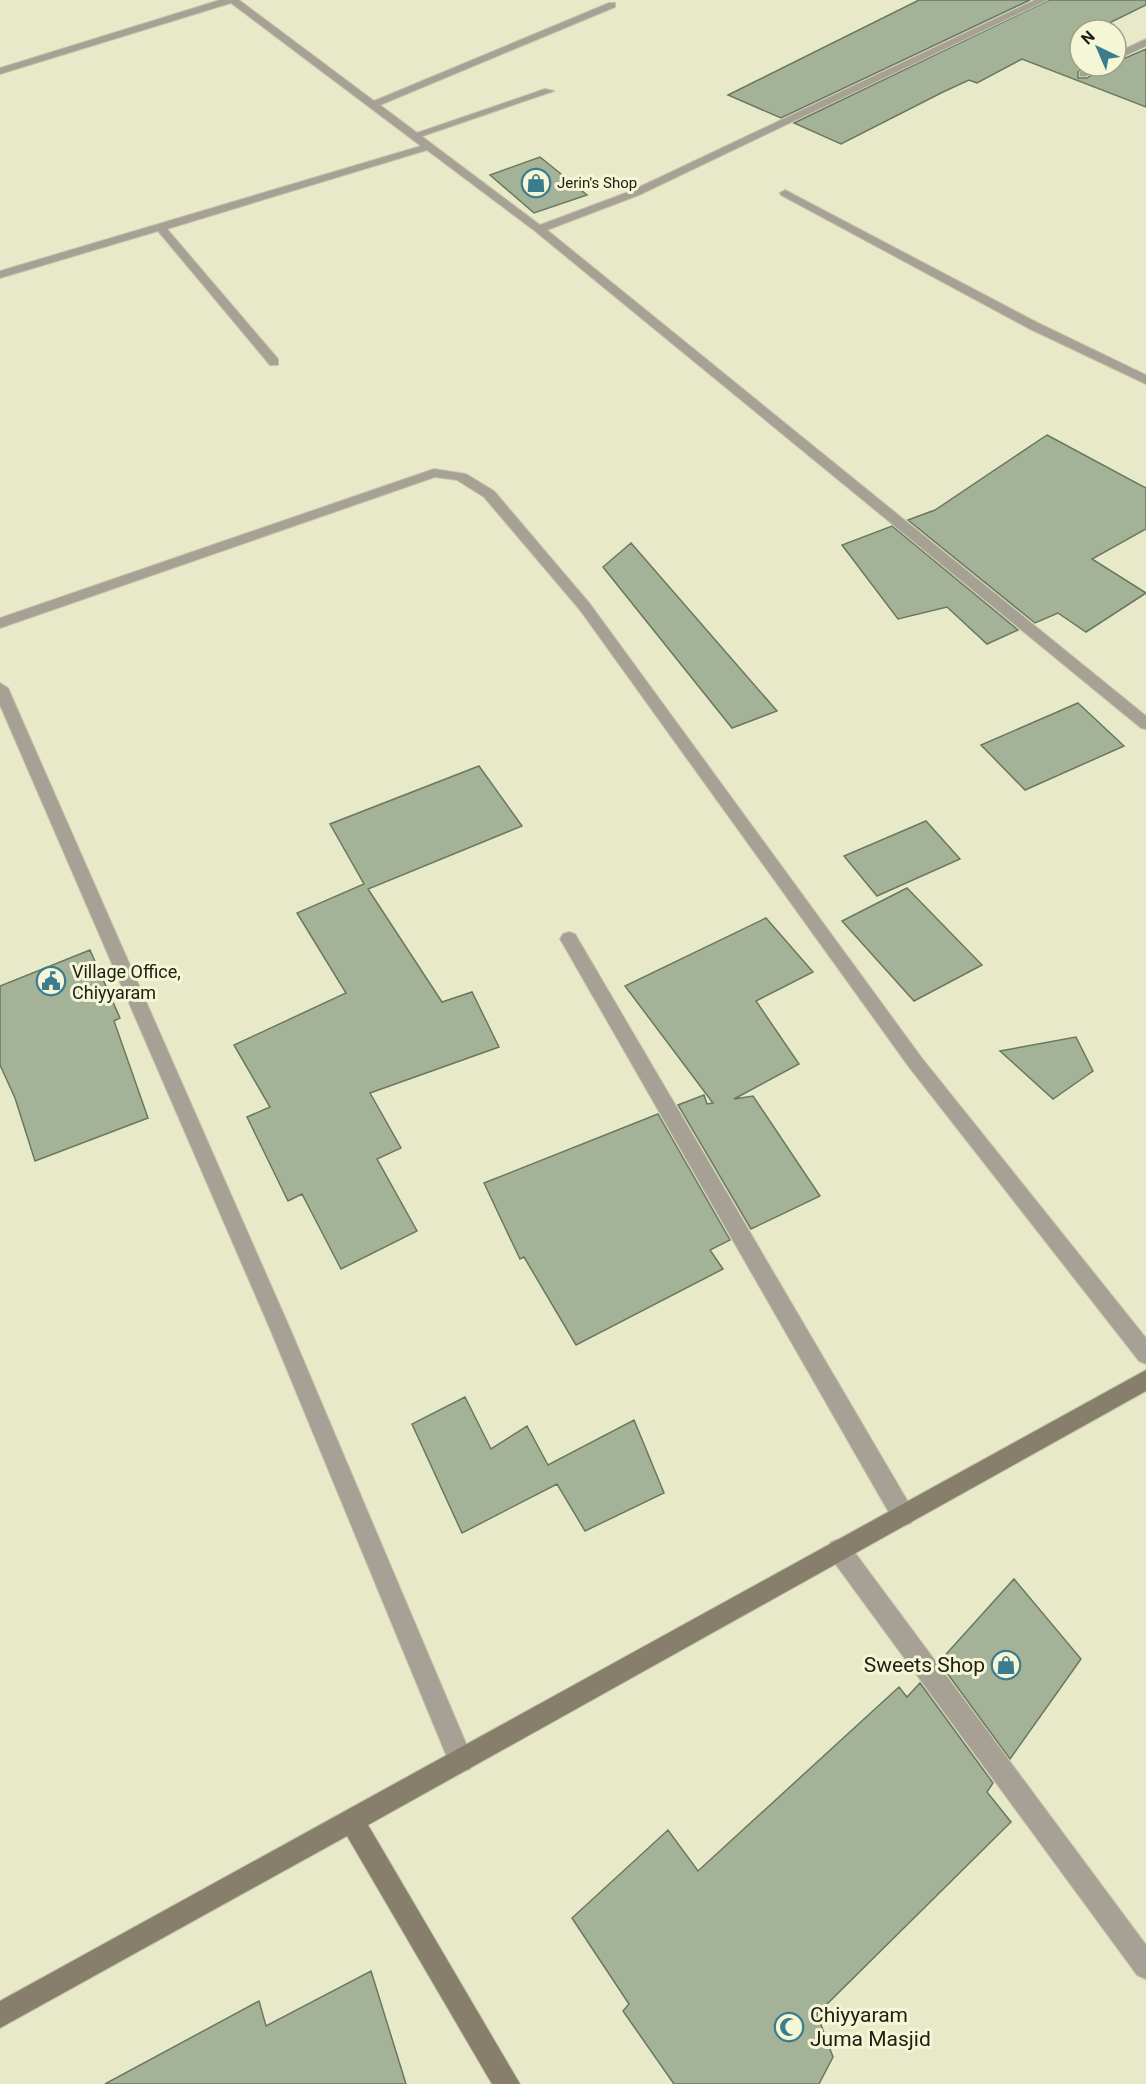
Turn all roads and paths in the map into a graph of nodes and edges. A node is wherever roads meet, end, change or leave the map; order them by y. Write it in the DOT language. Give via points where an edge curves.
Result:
graph roads {
  1 [pos="231,0"];
  2 [pos="1042,0"];
  3 [pos="612,5"];
  4 [pos="1146,42"];
  5 [pos="1128,51"];
  6 [pos="0,71"];
  7 [pos="549,91"];
  8 [pos="372,105"];
  9 [pos="413,136"];
  10 [pos="428,147"];
  11 [pos="785,193"];
  12 [pos="160,227"];
  13 [pos="539,230"];
  14 [pos="0,274"];
  15 [pos="274,362"];
  16 [pos="1146,380"];
  17 [pos="0,623"];
  18 [pos="0,688"];
  19 [pos="1146,724"];
  20 [pos="569,939"];
  21 [pos="1146,1354"];
  22 [pos="1146,1380"];
  23 [pos="903,1515"];
  24 [pos="839,1550"];
  25 [pos="461,1760"];
  26 [pos="352,1821"];
  27 [pos="1146,1966"];
  28 [pos="0,2015"];
  29 [pos="507,2084"];
  1 -- 6 [label="street"];
  1 -- 8 [label="street"];
  2 -- 13 [label="street" via="635,193"];
  3 -- 8 [label="street"];
  4 -- 5 [label="street"];
  7 -- 9 [label="street"];
  8 -- 9 [label="street"];
  9 -- 10 [label="street"];
  10 -- 12 [label="street"];
  10 -- 13 [label="street"];
  11 -- 16 [label="street" via="1023,320"];
  12 -- 14 [label="street"];
  12 -- 15 [label="street"];
  13 -- 19 [label="street"];
  17 -- 21 [label="street" via="434,473 461,477 489,494 585,607 915,1062"];
  18 -- 25 [label="street" via="281,1331"];
  20 -- 23 [label="street"];
  22 -- 23 [label="main road"];
  23 -- 24 [label="main road"];
  24 -- 25 [label="main road"];
  24 -- 27 [label="street"];
  25 -- 26 [label="main road"];
  26 -- 28 [label="main road"];
  26 -- 29 [label="main road"];
}
